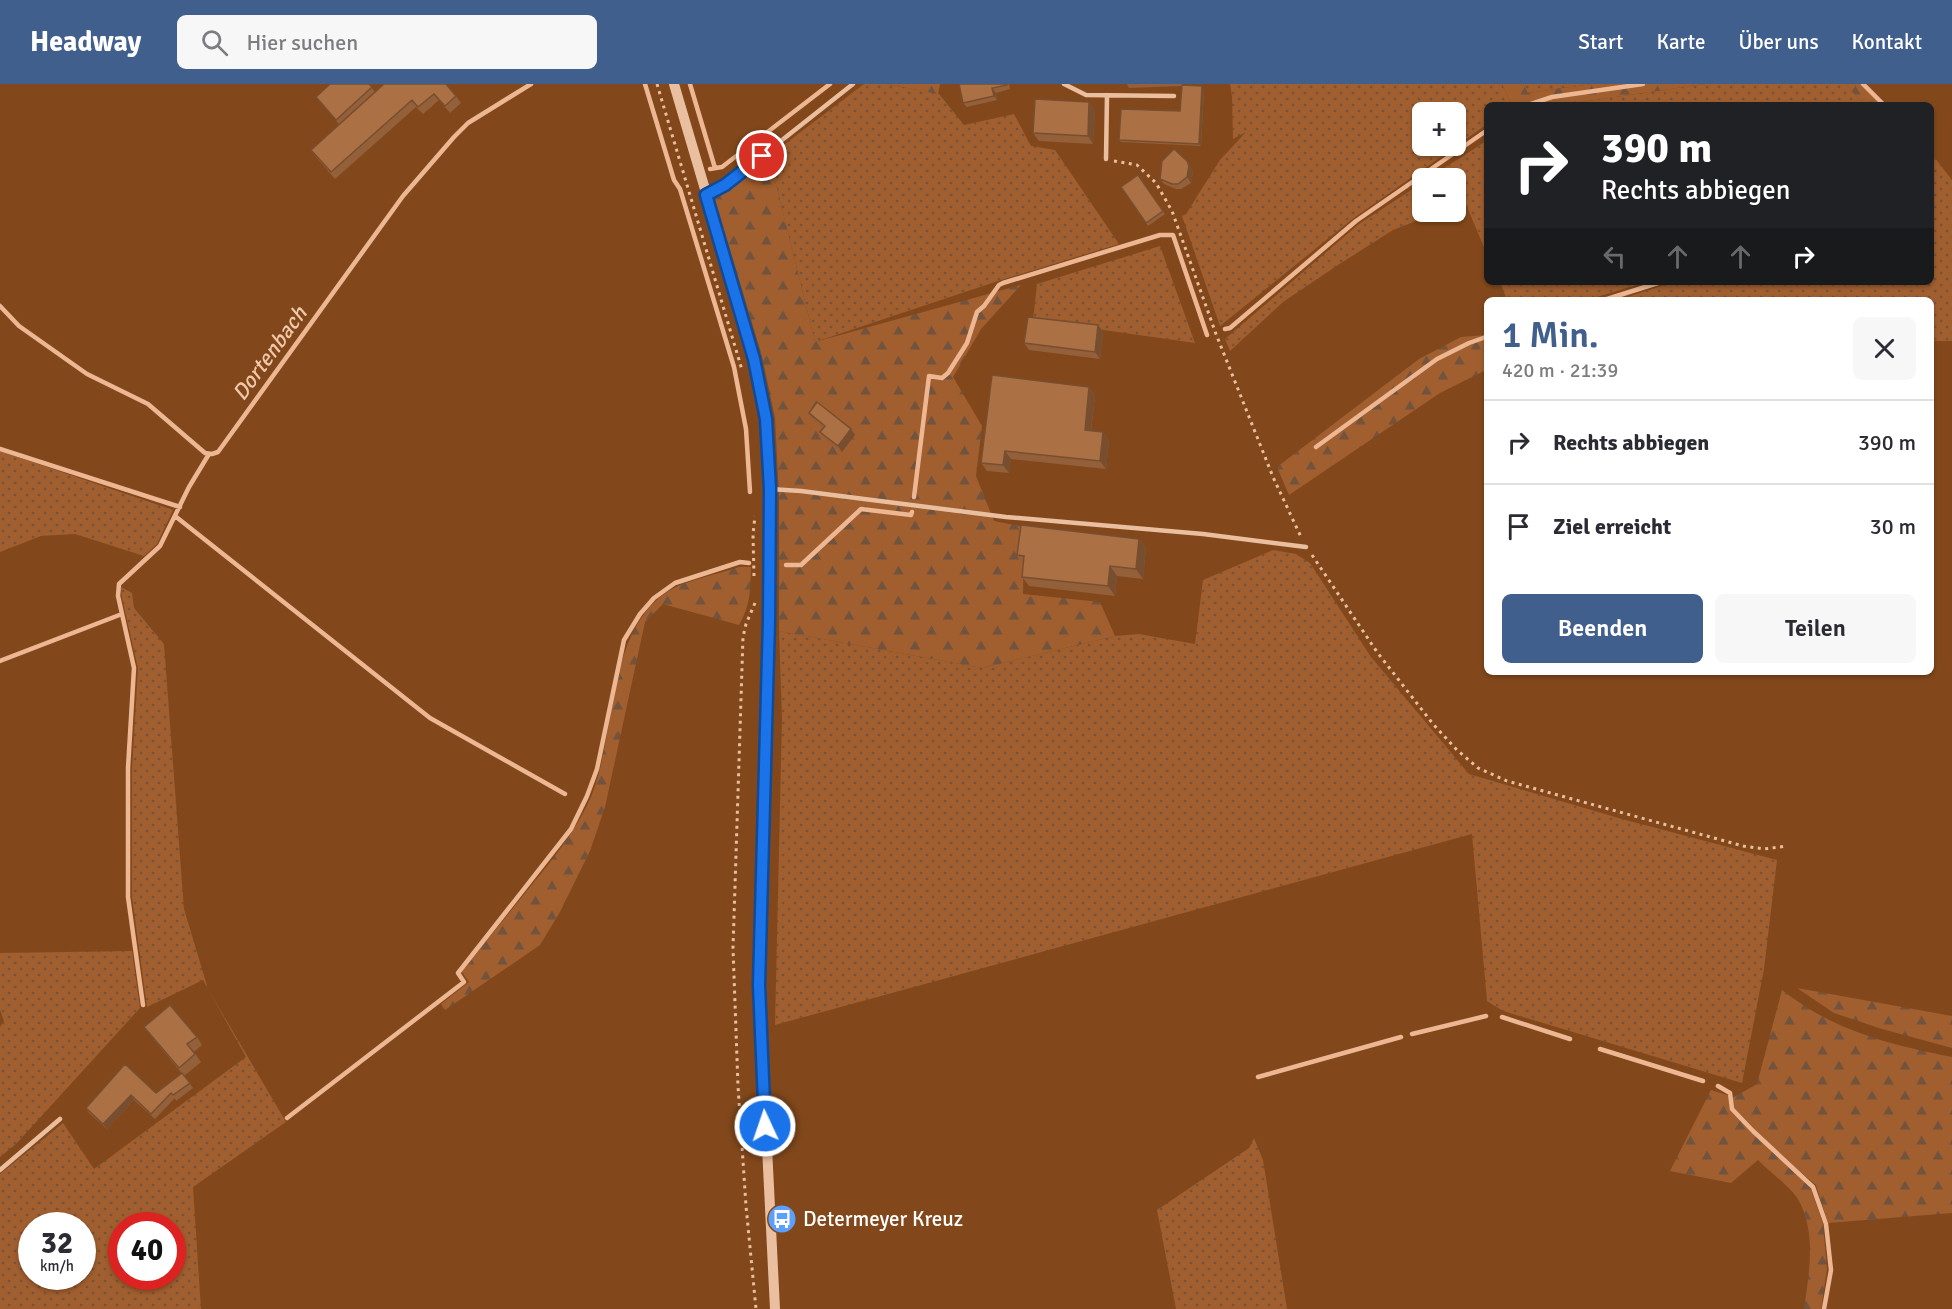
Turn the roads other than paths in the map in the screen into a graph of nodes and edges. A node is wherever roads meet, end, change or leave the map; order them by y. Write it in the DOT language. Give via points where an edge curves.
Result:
graph roads {
  1 [pos="674,84"];
  2 [pos="853,84"];
  3 [pos="1064,84"];
  4 [pos="1107,95"];
  5 [pos="1174,96"];
  6 [pos="1106,159"];
  7 [pos="706,195"];
  8 [pos="770,489"];
  9 [pos="1306,547"];
  10 [pos="60,1119"];
  11 [pos="0,1170"];
  12 [pos="776,1309"];
  1 -- 7 [label="street"];
  2 -- 7 [label="lane" via="725,185"];
  3 -- 4 [label="lane" via="1086,95"];
  4 -- 5 [label="lane"];
  4 -- 6 [label="lane"];
  7 -- 8 [label="street" via="754,359 766,419"];
  8 -- 9 [label="lane"];
  8 -- 12 [label="street" via="759,985"];
  10 -- 11 [label="lane"];
}
